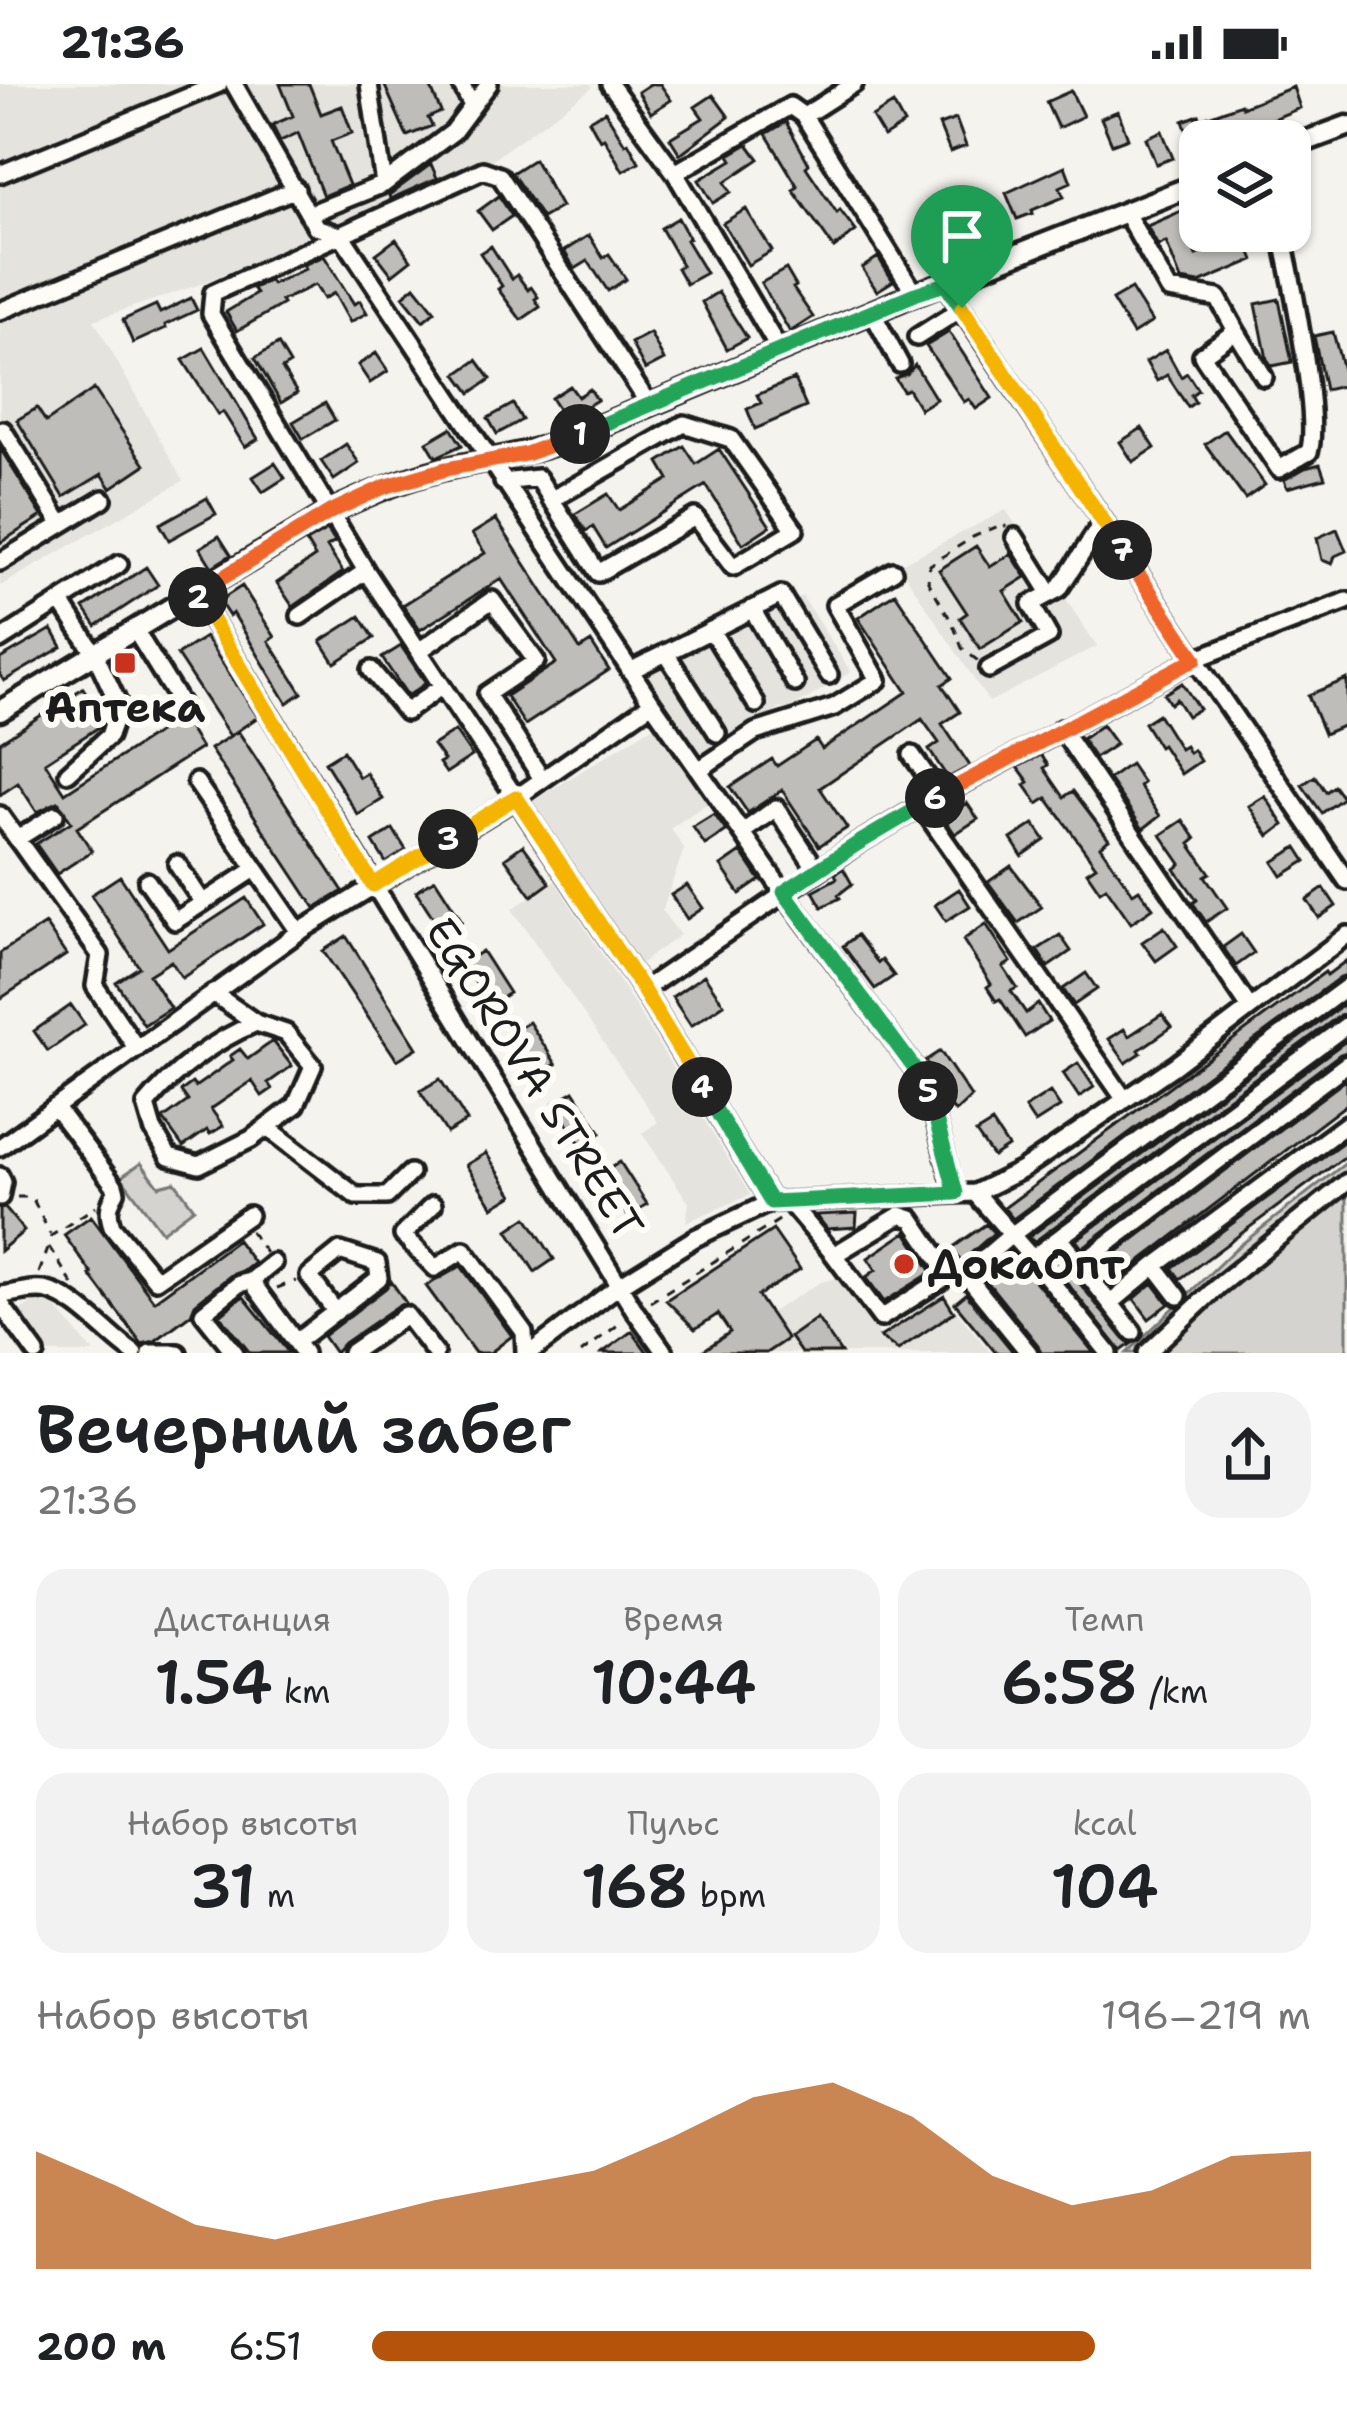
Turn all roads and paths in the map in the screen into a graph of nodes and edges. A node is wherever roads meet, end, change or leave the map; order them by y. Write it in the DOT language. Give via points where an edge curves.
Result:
graph roads {
  1 [pos="219,84"];
  2 [pos="234,84"];
  3 [pos="369,84"];
  4 [pos="461,84"];
  5 [pos="489,84"];
  6 [pos="854,84"];
  7 [pos="612,85"];
  8 [pos="472,106"];
  9 [pos="804,116"];
  10 [pos="1347,126"];
  11 [pos="1311,139"];
  12 [pos="675,173"];
  13 [pos="0,174"];
  14 [pos="384,184"];
  15 [pos="296,189"];
  16 [pos="1179,192"];
  17 [pos="1126,213"];
  18 [pos="309,214"];
  19 [pos="342,236"];
  20 [pos="1285,252"];
  21 [pos="945,284"];
  22 [pos="915,294"];
  23 [pos="962,308"];
  24 [pos="0,311"];
  25 [pos="872,312"];
  26 [pos="1236,331"];
  27 [pos="916,338"];
  28 [pos="780,351"];
  29 [pos="900,364"];
  30 [pos="1264,377"];
  31 [pos="650,406"];
  32 [pos="3,430"];
  33 [pos="489,461"];
  34 [pos="503,482"];
  35 [pos="104,499"];
  36 [pos="551,500"];
  37 [pos="330,512"];
  38 [pos="1103,521"];
  39 [pos="62,524"];
  40 [pos="1015,537"];
  41 [pos="0,562"];
  42 [pos="119,564"];
  43 [pos="366,571"];
  44 [pos="893,571"];
  45 [pos="1051,593"];
  46 [pos="196,594"];
  47 [pos="61,602"];
  48 [pos="1347,602"];
  49 [pos="752,609"];
  50 [pos="300,616"];
  51 [pos="135,630"];
  52 [pos="711,630"];
  53 [pos="0,640"];
  54 [pos="419,651"];
  55 [pos="666,653"];
  56 [pos="95,654"];
  57 [pos="1195,659"];
  58 [pos="989,669"];
  59 [pos="371,670"];
  60 [pos="630,671"];
  61 [pos="829,675"];
  62 [pos="795,683"];
  63 [pos="442,686"];
  64 [pos="652,703"];
  65 [pos="756,704"];
  66 [pos="0,711"];
  67 [pos="184,711"];
  68 [pos="1061,729"];
  69 [pos="717,733"];
  70 [pos="912,755"];
  71 [pos="700,769"];
  72 [pos="68,773"];
  73 [pos="542,779"];
  74 [pos="196,782"];
  75 [pos="940,795"];
  76 [pos="516,797"];
  77 [pos="921,806"];
  78 [pos="0,815"];
  79 [pos="55,815"];
  80 [pos="743,832"];
  81 [pos="17,839"];
  82 [pos="811,861"];
  83 [pos="177,864"];
  84 [pos="255,869"];
  85 [pos="1347,881"];
  86 [pos="155,884"];
  87 [pos="373,885"];
  88 [pos="784,892"];
  89 [pos="203,903"];
  90 [pos="298,932"];
  91 [pos="1347,935"];
  92 [pos="643,990"];
  93 [pos="213,993"];
  94 [pos="1344,996"];
  95 [pos="1250,1008"];
  96 [pos="256,1023"];
  97 [pos="1347,1025"];
  98 [pos="137,1049"];
  99 [pos="1347,1064"];
  100 [pos="1125,1100"];
  101 [pos="55,1108"];
  102 [pos="1347,1124"];
  103 [pos="267,1127"];
  104 [pos="0,1148"];
  105 [pos="410,1173"];
  106 [pos="0,1176"];
  107 [pos="1347,1182"];
  108 [pos="956,1193"];
  109 [pos="975,1193"];
  110 [pos="8,1197"];
  111 [pos="110,1204"];
  112 [pos="785,1204"];
  113 [pos="433,1205"];
  114 [pos="246,1218"];
  115 [pos="51,1236"];
  116 [pos="1010,1236"];
  117 [pos="1059,1238"];
  118 [pos="49,1247"];
  119 [pos="834,1255"];
  120 [pos="1031,1258"];
  121 [pos="273,1263"];
  122 [pos="1081,1264"];
  123 [pos="1155,1266"];
  124 [pos="309,1276"];
  125 [pos="73,1284"];
  126 [pos="620,1285"];
  127 [pos="34,1286"];
  128 [pos="256,1288"];
  129 [pos="1178,1296"];
  130 [pos="0,1299"];
  131 [pos="1111,1303"];
  132 [pos="635,1311"];
  133 [pos="336,1312"];
  134 [pos="1133,1332"];
  135 [pos="300,1348"];
  136 [pos="36,1353"];
  137 [pos="134,1353"];
  138 [pos="150,1353"];
  139 [pos="178,1353"];
  140 [pos="235,1353"];
  141 [pos="351,1353"];
  142 [pos="435,1353"];
  143 [pos="528,1353"];
  144 [pos="581,1353"];
  145 [pos="665,1353"];
  146 [pos="1029,1353"];
  147 [pos="1109,1353"];
  148 [pos="1147,1353"];
  1 -- 13 [label="street"];
  2 -- 15 [label="street"];
  3 -- 14 [label="street"];
  4 -- 8 [label="street"];
  5 -- 8 [label="street"];
  6 -- 9 [label="street"];
  7 -- 12 [label="street"];
  8 -- 14 [label="street" via="453,132"];
  9 -- 12 [label="street" via="790,106"];
  9 -- 22 [label="street"];
  10 -- 11 [label="main road"];
  12 -- 28 [label="street"];
  14 -- 18 [label="street"];
  15 -- 18 [label="street"];
  15 -- 24 [label="street"];
  16 -- 17 [label="main road"];
  17 -- 21 [label="main road"];
  17 -- 26 [label="street" via="1169,290 1218,298"];
  18 -- 19 [label="street" via="316,227"];
  19 -- 31 [label="street" via="483,170 500,176"];
  19 -- 33 [label="street"];
  19 -- 37 [label="street" via="214,293 211,314"];
  20 -- 26 [label="street" via="1313,440 1310,452 1279,469 1202,356"];
  21 -- 22 [label="main road"];
  21 -- 23 [label="street"];
  22 -- 25 [label="main road"];
  23 -- 27 [label="street"];
  23 -- 38 [label="street"];
  25 -- 28 [label="main road"];
  25 -- 29 [label="street"];
  26 -- 30 [label="street"];
  28 -- 31 [label="main road"];
  31 -- 33 [label="main road"];
  32 -- 39 [label="street"];
  33 -- 34 [label="street"];
  33 -- 37 [label="main road" via="403,480"];
  34 -- 36 [label="street" via="538,478"];
  34 -- 60 [label="street"];
  35 -- 39 [label="street"];
  36 -- 36 [label="street" via="598,573 695,517 733,567 795,530 731,439 684,424"];
  37 -- 43 [label="street"];
  37 -- 46 [label="main road"];
  38 -- 45 [label="street"];
  38 -- 57 [label="street"];
  39 -- 41 [label="street"];
  40 -- 45 [label="street"];
  40 -- 58 [label="path" via="1003,524 930,565 928,581 962,648"];
  42 -- 47 [label="street"];
  43 -- 50 [label="street"];
  43 -- 54 [label="street"];
  44 -- 71 [label="street" via="835,605 878,680 834,707 755,732"];
  45 -- 58 [label="street" via="1031,604 1049,636"];
  46 -- 51 [label="main road"];
  46 -- 87 [label="street, EGOROVA STREET"];
  47 -- 53 [label="street"];
  47 -- 56 [label="street"];
  48 -- 57 [label="street"];
  49 -- 52 [label="street"];
  49 -- 61 [label="street" via="781,595"];
  49 -- 62 [label="street"];
  51 -- 56 [label="main road"];
  51 -- 67 [label="street"];
  52 -- 55 [label="street"];
  52 -- 65 [label="street"];
  54 -- 63 [label="street"];
  54 -- 73 [label="street" via="492,601 536,661 488,694"];
  55 -- 60 [label="street"];
  55 -- 69 [label="street"];
  56 -- 66 [label="main road"];
  56 -- 72 [label="street" via="119,705 110,736"];
  57 -- 68 [label="street"];
  57 -- 85 [label="street"];
  59 -- 63 [label="street" via="406,712"];
  60 -- 64 [label="street"];
  63 -- 76 [label="street"];
  64 -- 71 [label="street"];
  64 -- 73 [label="street"];
  68 -- 75 [label="street"];
  68 -- 95 [label="street"];
  70 -- 75 [label="street"];
  71 -- 80 [label="street"];
  73 -- 76 [label="street"];
  74 -- 84 [label="street"];
  75 -- 77 [label="street"];
  76 -- 87 [label="street"];
  76 -- 92 [label="street"];
  77 -- 88 [label="street"];
  77 -- 100 [label="street"];
  78 -- 81 [label="street"];
  79 -- 81 [label="street"];
  80 -- 82 [label="street" via="776,808"];
  80 -- 88 [label="street"];
  81 -- 98 [label="street" via="100,955 95,986"];
  83 -- 89 [label="street"];
  84 -- 89 [label="street"];
  84 -- 90 [label="street"];
  86 -- 89 [label="street" via="175,922"];
  87 -- 90 [label="street"];
  87 -- 126 [label="street, EGOROVA STREET"];
  88 -- 92 [label="street"];
  88 -- 108 [label="street" via="926,1084"];
  90 -- 93 [label="street"];
  91 -- 95 [label="street"];
  92 -- 112 [label="street"];
  93 -- 96 [label="street"];
  93 -- 98 [label="street"];
  94 -- 116 [label="street"];
  95 -- 100 [label="street"];
  96 -- 103 [label="street" via="286,1033 313,1066 296,1105"];
  96 -- 103 [label="street" via="166,1081 146,1105 169,1157 199,1165"];
  97 -- 117 [label="street"];
  98 -- 101 [label="street"];
  99 -- 122 [label="street"];
  100 -- 109 [label="street"];
  101 -- 104 [label="street"];
  101 -- 111 [label="street" via="114,1185"];
  102 -- 123 [label="street"];
  103 -- 105 [label="street" via="356,1196 387,1196"];
  106 -- 110 [label="street"];
  107 -- 148 [label="street"];
  108 -- 109 [label="street"];
  108 -- 112 [label="street"];
  109 -- 116 [label="street"];
  110 -- 115 [label="path" via="32,1197"];
  111 -- 114 [label="street" via="112,1226 156,1280"];
  111 -- 115 [label="path"];
  112 -- 119 [label="street"];
  112 -- 126 [label="street" via="694,1238"];
  112 -- 132 [label="path"];
  113 -- 143 [label="street" via="403,1234 434,1268 464,1250 524,1332"];
  114 -- 121 [label="path"];
  115 -- 118 [label="path"];
  116 -- 120 [label="street"];
  116 -- 146 [label="street" via="968,1275"];
  117 -- 120 [label="street"];
  117 -- 122 [label="street"];
  118 -- 125 [label="path"];
  118 -- 127 [label="path"];
  119 -- 119 [label="street" via="881,1318 944,1279 943,1263 907,1216"];
  120 -- 147 [label="street"];
  121 -- 128 [label="street"];
  122 -- 131 [label="street"];
  123 -- 129 [label="street"];
  123 -- 131 [label="street"];
  124 -- 128 [label="path"];
  124 -- 133 [label="street"];
  124 -- 133 [label="street" via="340,1251 377,1264 379,1278"];
  126 -- 132 [label="street, EGOROVA STREET"];
  126 -- 143 [label="street"];
  128 -- 135 [label="street"];
  128 -- 140 [label="street" via="238,1284 203,1313"];
  130 -- 136 [label="street"];
  130 -- 137 [label="street" via="49,1291"];
  131 -- 134 [label="street"];
  132 -- 144 [label="path"];
  132 -- 145 [label="street, EGOROVA STREET"];
  133 -- 135 [label="street"];
  138 -- 139 [label="street"];
  141 -- 142 [label="street" via="406,1315"];
}
